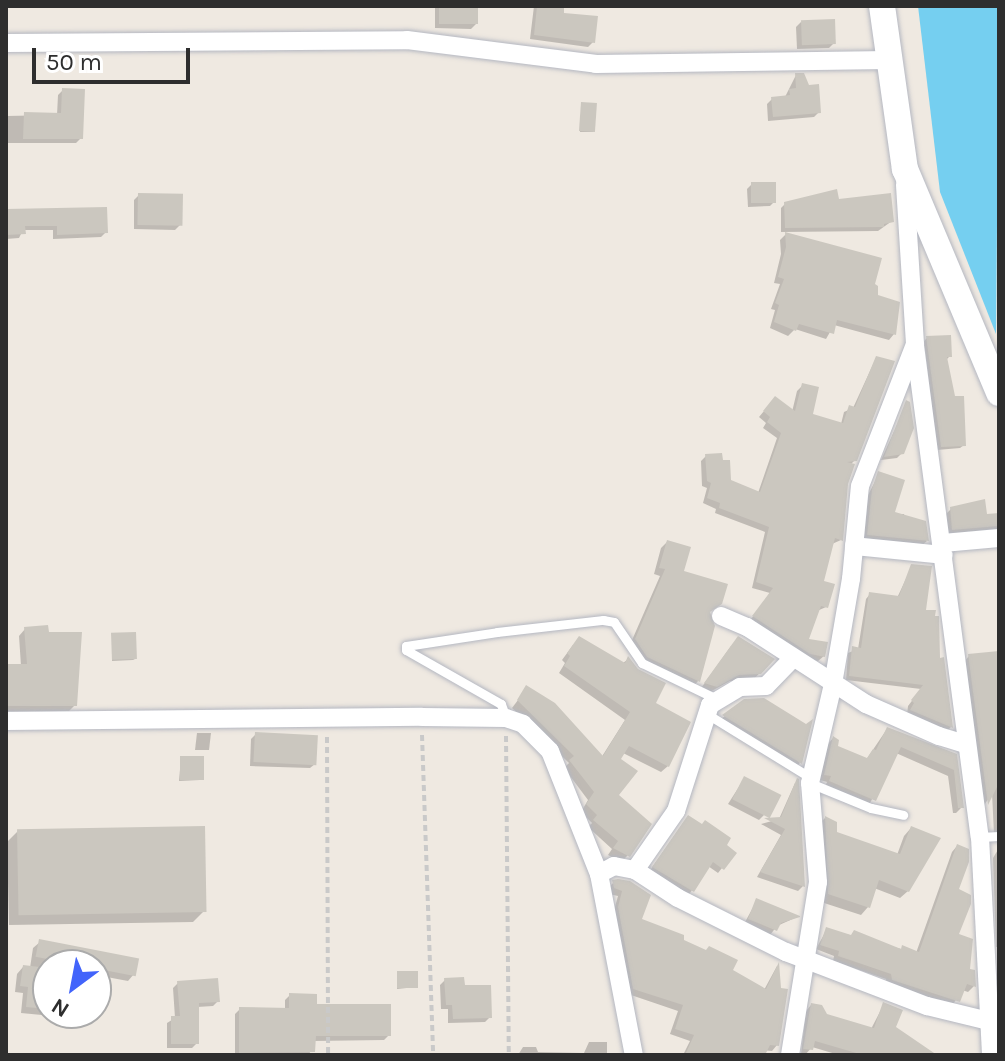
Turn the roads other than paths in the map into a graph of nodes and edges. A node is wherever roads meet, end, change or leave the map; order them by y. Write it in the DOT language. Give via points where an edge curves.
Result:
graph roads {
  1 [pos="882,6"];
  2 [pos="6,43"];
  3 [pos="889,60"];
  4 [pos="905,169"];
  5 [pos="915,344"];
  6 [pos="999,393"];
  7 [pos="999,538"];
  8 [pos="854,546"];
  9 [pos="944,549"];
  10 [pos="721,616"];
  11 [pos="793,658"];
  12 [pos="833,684"];
  13 [pos="713,707"];
  14 [pos="506,718"];
  15 [pos="6,721"];
  16 [pos="965,744"];
  17 [pos="810,780"];
  18 [pos="903,815"];
  19 [pos="990,836"];
  20 [pos="635,870"];
  21 [pos="599,874"];
  22 [pos="808,959"];
  23 [pos="994,1022"];
  24 [pos="634,1055"];
  25 [pos="790,1055"];
  26 [pos="991,1055"];
  1 -- 3 [label="street"];
  2 -- 3 [label="street" via="407,40 596,64"];
  3 -- 4 [label="street"];
  4 -- 5 [label="street"];
  4 -- 6 [label="street"];
  5 -- 8 [label="street" via="860,486"];
  5 -- 9 [label="street"];
  7 -- 9 [label="street"];
  8 -- 9 [label="street"];
  8 -- 12 [label="street"];
  9 -- 16 [label="street"];
  10 -- 11 [label="street"];
  11 -- 12 [label="street"];
  11 -- 13 [label="street" via="766,686 740,687"];
  12 -- 16 [label="street" via="866,704"];
  12 -- 17 [label="street"];
  13 -- 14 [label="lane" via="642,663 614,622 406,646 501,704"];
  13 -- 17 [label="lane"];
  13 -- 20 [label="street" via="676,811"];
  14 -- 15 [label="street"];
  14 -- 21 [label="street" via="523,724 550,751"];
  16 -- 19 [label="street"];
  17 -- 18 [label="lane" via="871,808"];
  17 -- 22 [label="street" via="818,882"];
  19 -- 23 [label="street"];
  20 -- 21 [label="street" via="614,866"];
  20 -- 22 [label="street" via="678,898"];
  21 -- 24 [label="street"];
  22 -- 23 [label="street" via="927,1006"];
  22 -- 25 [label="street"];
  23 -- 26 [label="street"];
}
